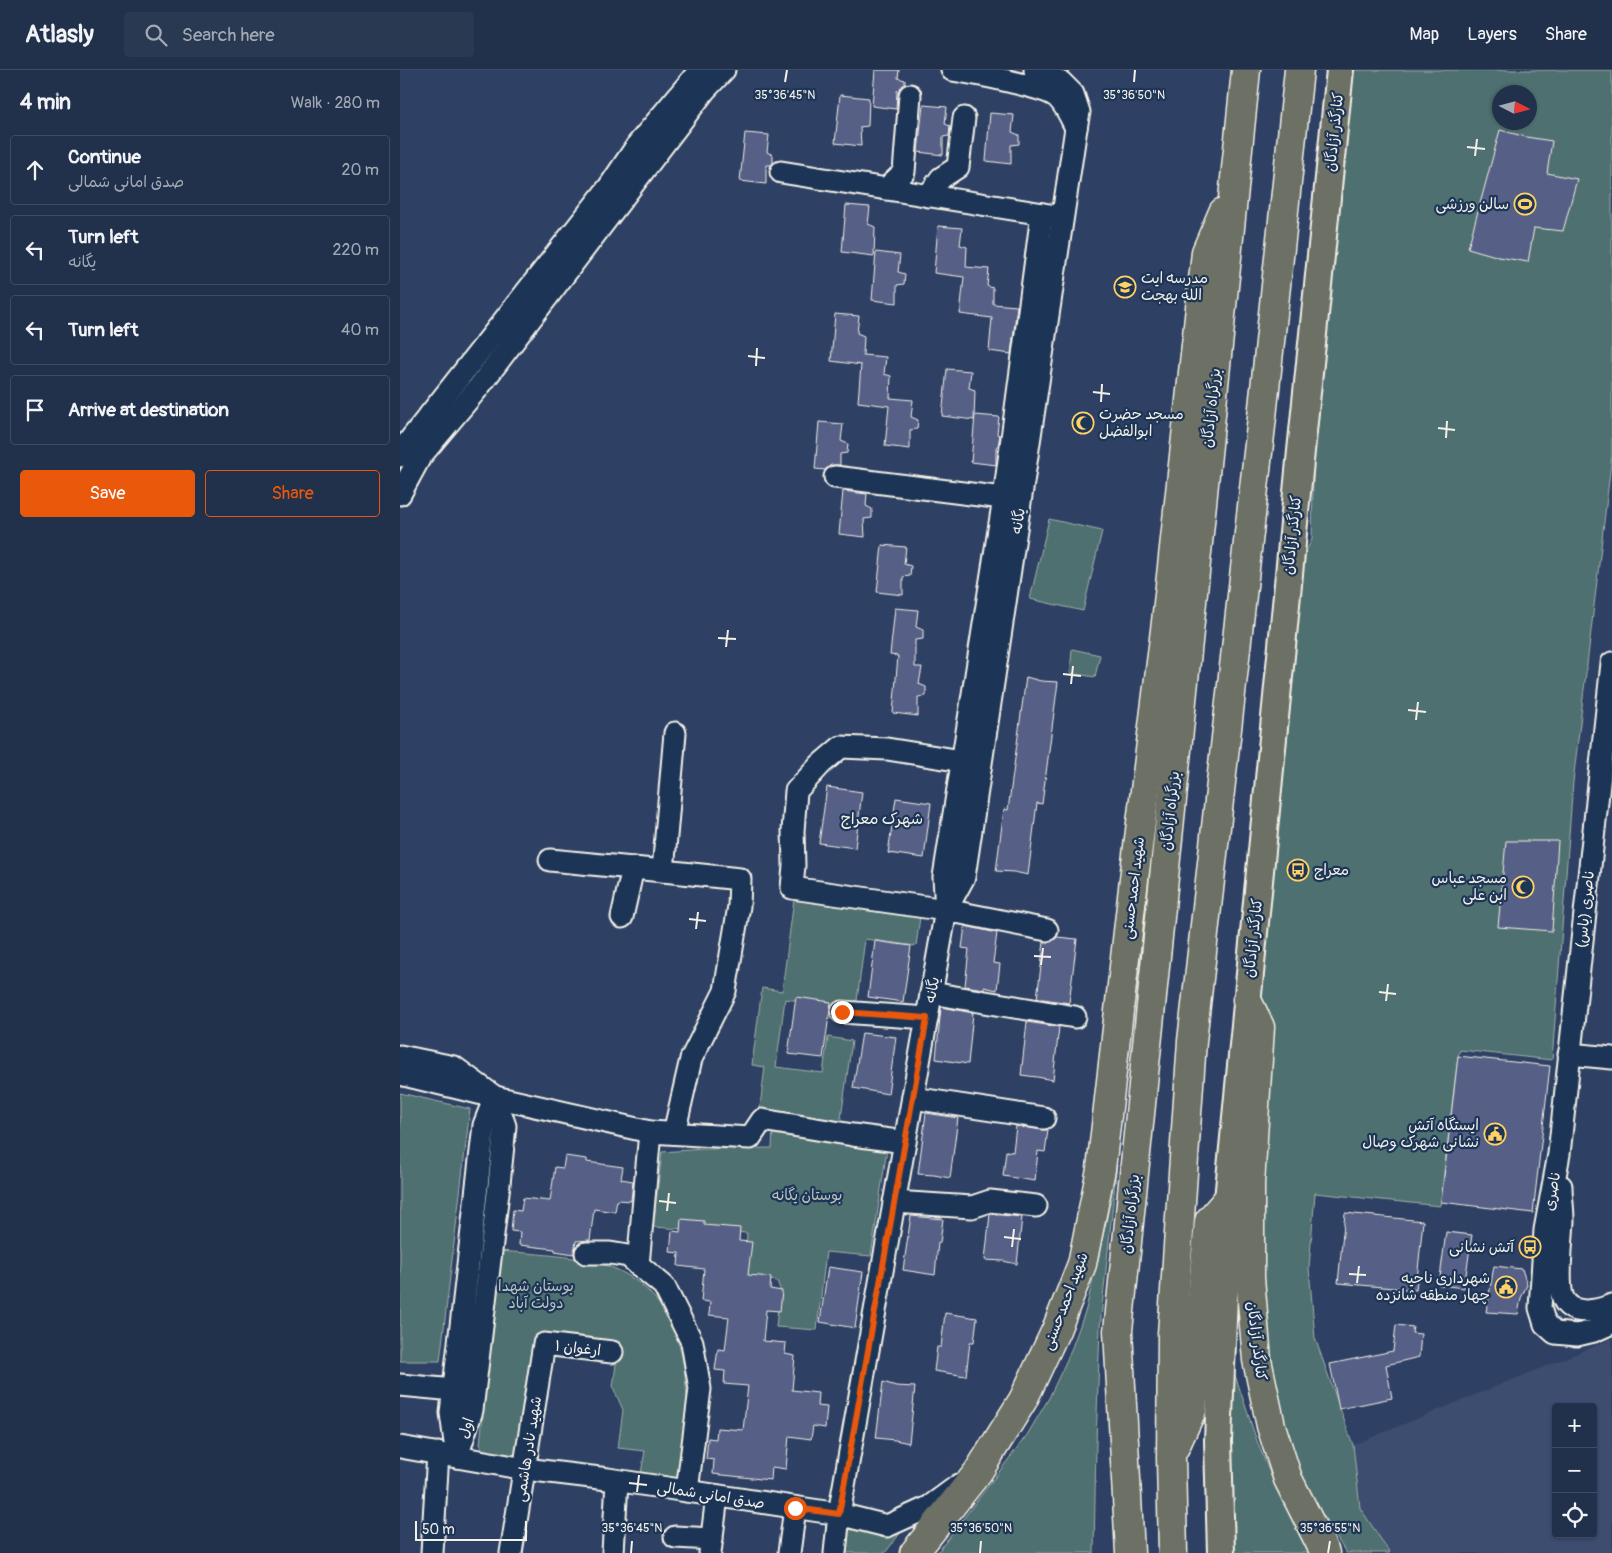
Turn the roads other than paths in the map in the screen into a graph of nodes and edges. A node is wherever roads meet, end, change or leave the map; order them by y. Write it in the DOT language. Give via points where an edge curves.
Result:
graph roads {
  1 [pos="700,70"];
  2 [pos="724,70"];
  3 [pos="952,70"];
  4 [pos="1035,70"];
  5 [pos="1246,70"];
  6 [pos="1299,70"];
  7 [pos="1340,70"];
  8 [pos="910,95"];
  9 [pos="964,118"];
  10 [pos="1076,128"];
  11 [pos="781,172"];
  12 [pos="1234,183"];
  13 [pos="886,189"];
  14 [pos="928,196"];
  15 [pos="1042,214"];
  16 [pos="1064,217"];
  17 [pos="400,456"];
  18 [pos="835,477"];
  19 [pos="400,494"];
  20 [pos="1013,499"];
  21 [pos="1612,665"];
  22 [pos="675,733"];
  23 [pos="962,761"];
  24 [pos="1605,787"];
  25 [pos="550,860"];
  26 [pos="634,868"];
  27 [pos="662,871"];
  28 [pos="946,910"];
  29 [pos="622,917"];
  30 [pos="1047,930"];
  31 [pos="931,993"];
  32 [pos="1247,1000"];
  33 [pos="842,1012"];
  34 [pos="1075,1017"];
  35 [pos="927,1018"];
  36 [pos="1569,1054"];
  37 [pos="400,1056"];
  38 [pos="1612,1058"];
  39 [pos="400,1074"];
  40 [pos="495,1097"];
  41 [pos="913,1098"];
  42 [pos="1044,1118"];
  43 [pos="650,1132"];
  44 [pos="674,1134"];
  45 [pos="905,1142"];
  46 [pos="1559,1154"];
  47 [pos="1228,1199"];
  48 [pos="894,1202"];
  49 [pos="1036,1206"];
  50 [pos="586,1253"];
  51 [pos="638,1265"];
  52 [pos="1612,1305"];
  53 [pos="1612,1323"];
  54 [pos="544,1344"];
  55 [pos="612,1352"];
  56 [pos="400,1384"];
  57 [pos="454,1390"];
  58 [pos="400,1447"];
  59 [pos="447,1455"];
  60 [pos="1171,1458"];
  61 [pos="525,1469"];
  62 [pos="978,1472"];
  63 [pos="617,1481"];
  64 [pos="687,1491"];
  65 [pos="717,1496"];
  66 [pos="795,1508"];
  67 [pos="839,1514"];
  68 [pos="675,1537"];
  69 [pos="711,1546"];
  70 [pos="432,1553"];
  71 [pos="511,1553"];
  72 [pos="613,1553"];
  73 [pos="789,1553"];
  74 [pos="835,1553"];
  75 [pos="914,1553"];
  76 [pos="1130,1553"];
  77 [pos="1173,1553"];
  78 [pos="1221,1553"];
  79 [pos="1325,1553"];
  1 -- 17 [label="street" via="638,144 609,187"];
  2 -- 19 [label="street" via="705,90 478,388 420,457"];
  3 -- 10 [label="street" via="1038,89 1057,97"];
  4 -- 10 [label="street, یگانه" via="1061,82 1073,94 1079,112"];
  5 -- 12 [label="highway, بزرگراه آزادگان"];
  6 -- 60 [label="highway" via="1192,1041 1172,1334"];
  7 -- 32 [label="main road, کنارگذر آزادگان"];
  8 -- 13 [label="street" via="904,172"];
  9 -- 14 [label="street" via="958,167 940,178"];
  10 -- 16 [label="street, یگانه"];
  11 -- 13 [label="street"];
  12 -- 62 [label="highway, شهید احمدحسنی" via="1206,252 1101,1169 1082,1264 1056,1330 1023,1400"];
  12 -- 76 [label="highway, بزرگراه آزادگان" via="1118,1331"];
  13 -- 14 [label="street"];
  14 -- 15 [label="street"];
  15 -- 16 [label="street"];
  15 -- 20 [label="street, یگانه"];
  16 -- 20 [label="street, یگانه"];
  18 -- 20 [label="street"];
  20 -- 23 [label="street, یگانه"];
  20 -- 28 [label="street, یگانه" via="964,877"];
  21 -- 24 [label="street, ناصری (یاس)"];
  22 -- 27 [label="street"];
  23 -- 28 [label="street, یگانه" via="944,877"];
  23 -- 28 [label="street" via="887,749 841,747 796,791 792,888"];
  24 -- 36 [label="street, ناصری (یاس)"];
  25 -- 26 [label="street"];
  26 -- 27 [label="street"];
  26 -- 29 [label="street"];
  27 -- 44 [label="street" via="740,879 724,991 691,1059"];
  28 -- 30 [label="street"];
  28 -- 31 [label="street, یگانه"];
  31 -- 34 [label="street"];
  31 -- 35 [label="street, یگانه"];
  32 -- 47 [label="main road, کنارگذر آزادگان"];
  32 -- 79 [label="highway, کنارگذر آزادگان" via="1260,1028 1250,1184 1250,1278 1257,1360 1271,1426 1288,1479"];
  33 -- 35 [label="street"];
  35 -- 41 [label="street, یگانه"];
  36 -- 38 [label="street"];
  36 -- 46 [label="street, ناصری (یاس)"];
  37 -- 40 [label="street" via="454,1067"];
  39 -- 40 [label="street"];
  40 -- 43 [label="street"];
  40 -- 57 [label="street, اول" via="484,1125"];
  40 -- 59 [label="street, اول" via="505,1126 472,1410"];
  41 -- 42 [label="street"];
  41 -- 45 [label="street, یگانه"];
  43 -- 44 [label="street"];
  43 -- 51 [label="street"];
  44 -- 45 [label="street" via="750,1138 762,1120"];
  45 -- 48 [label="street, یگانه"];
  46 -- 52 [label="street, ناصری" via="1564,1299 1572,1308 1586,1311"];
  46 -- 53 [label="street, ناصری" via="1545,1230 1540,1308 1545,1324 1555,1333 1578,1335"];
  47 -- 60 [label="highway" via="1209,1222 1192,1410"];
  47 -- 78 [label="main road, کنارگذر آزادگان" via="1218,1441"];
  48 -- 49 [label="street" via="972,1206 990,1201"];
  48 -- 67 [label="street, یگانه"];
  50 -- 51 [label="street" via="628,1256"];
  51 -- 64 [label="street" via="664,1286 692,1342 700,1389"];
  54 -- 55 [label="street, ارغوان ۱"];
  54 -- 61 [label="street, شهید نادر هاشمی"];
  56 -- 57 [label="street"];
  57 -- 59 [label="street, اول"];
  58 -- 59 [label="street, صدق امانی شمالی"];
  59 -- 61 [label="street, صدق امانی شمالی"];
  59 -- 70 [label="street"];
  60 -- 77 [label="highway"];
  61 -- 63 [label="street, صدق امانی شمالی"];
  61 -- 71 [label="street, شهید نادر هاشمی"];
  62 -- 67 [label="street, صدق امانی شمالی" via="929,1507 887,1526"];
  62 -- 75 [label="highway, شهید احمدحسنی"];
  63 -- 64 [label="street, صدق امانی شمالی"];
  63 -- 72 [label="street"];
  64 -- 65 [label="street, صدق امانی شمالی"];
  65 -- 66 [label="street, صدق امانی شمالی"];
  65 -- 69 [label="street"];
  66 -- 67 [label="street, صدق امانی شمالی"];
  66 -- 73 [label="street"];
  67 -- 74 [label="street, یگانه"];
  68 -- 69 [label="street"];
}
